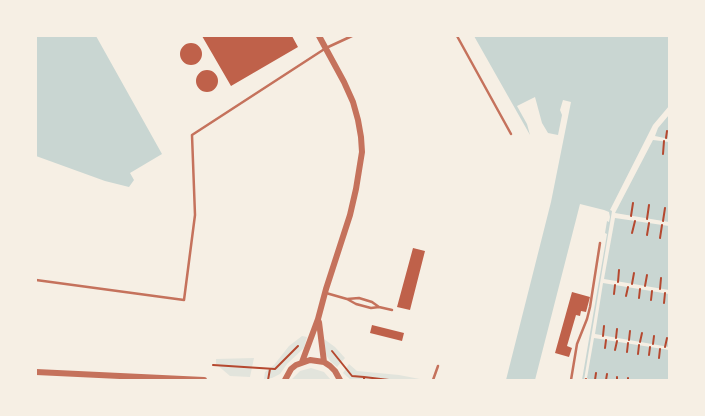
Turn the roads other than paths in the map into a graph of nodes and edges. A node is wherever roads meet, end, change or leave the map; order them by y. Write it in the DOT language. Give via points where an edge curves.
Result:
graph roads {
  1 [pos="319,36"];
  2 [pos="352,36"];
  3 [pos="457,36"];
  4 [pos="326,48"];
  5 [pos="511,134"];
  6 [pos="600,243"];
  7 [pos="36,280"];
  8 [pos="325,293"];
  9 [pos="347,299"];
  10 [pos="379,307"];
  11 [pos="392,310"];
  12 [pos="318,319"];
  13 [pos="302,362"];
  14 [pos="324,362"];
  15 [pos="438,366"];
  16 [pos="36,372"];
  17 [pos="204,380"];
  18 [pos="285,380"];
  19 [pos="340,380"];
  20 [pos="433,380"];
  21 [pos="571,380"];
  1 -- 4 [label="street"];
  2 -- 4 [label="lane"];
  3 -- 5 [label="lane"];
  4 -- 7 [label="lane" via="192,135 195,215 184,300"];
  4 -- 8 [label="street" via="353,102 362,152 350,215"];
  6 -- 21 [label="lane" via="590,307 576,344"];
  8 -- 9 [label="lane"];
  8 -- 12 [label="street"];
  9 -- 10 [label="lane" via="371,308"];
  9 -- 10 [label="lane" via="358,298"];
  10 -- 11 [label="lane"];
  12 -- 13 [label="street"];
  12 -- 14 [label="street"];
  13 -- 14 [label="street"];
  13 -- 18 [label="street" via="291,369"];
  14 -- 19 [label="street" via="335,371"];
  15 -- 20 [label="lane"];
  16 -- 17 [label="street"];
}
